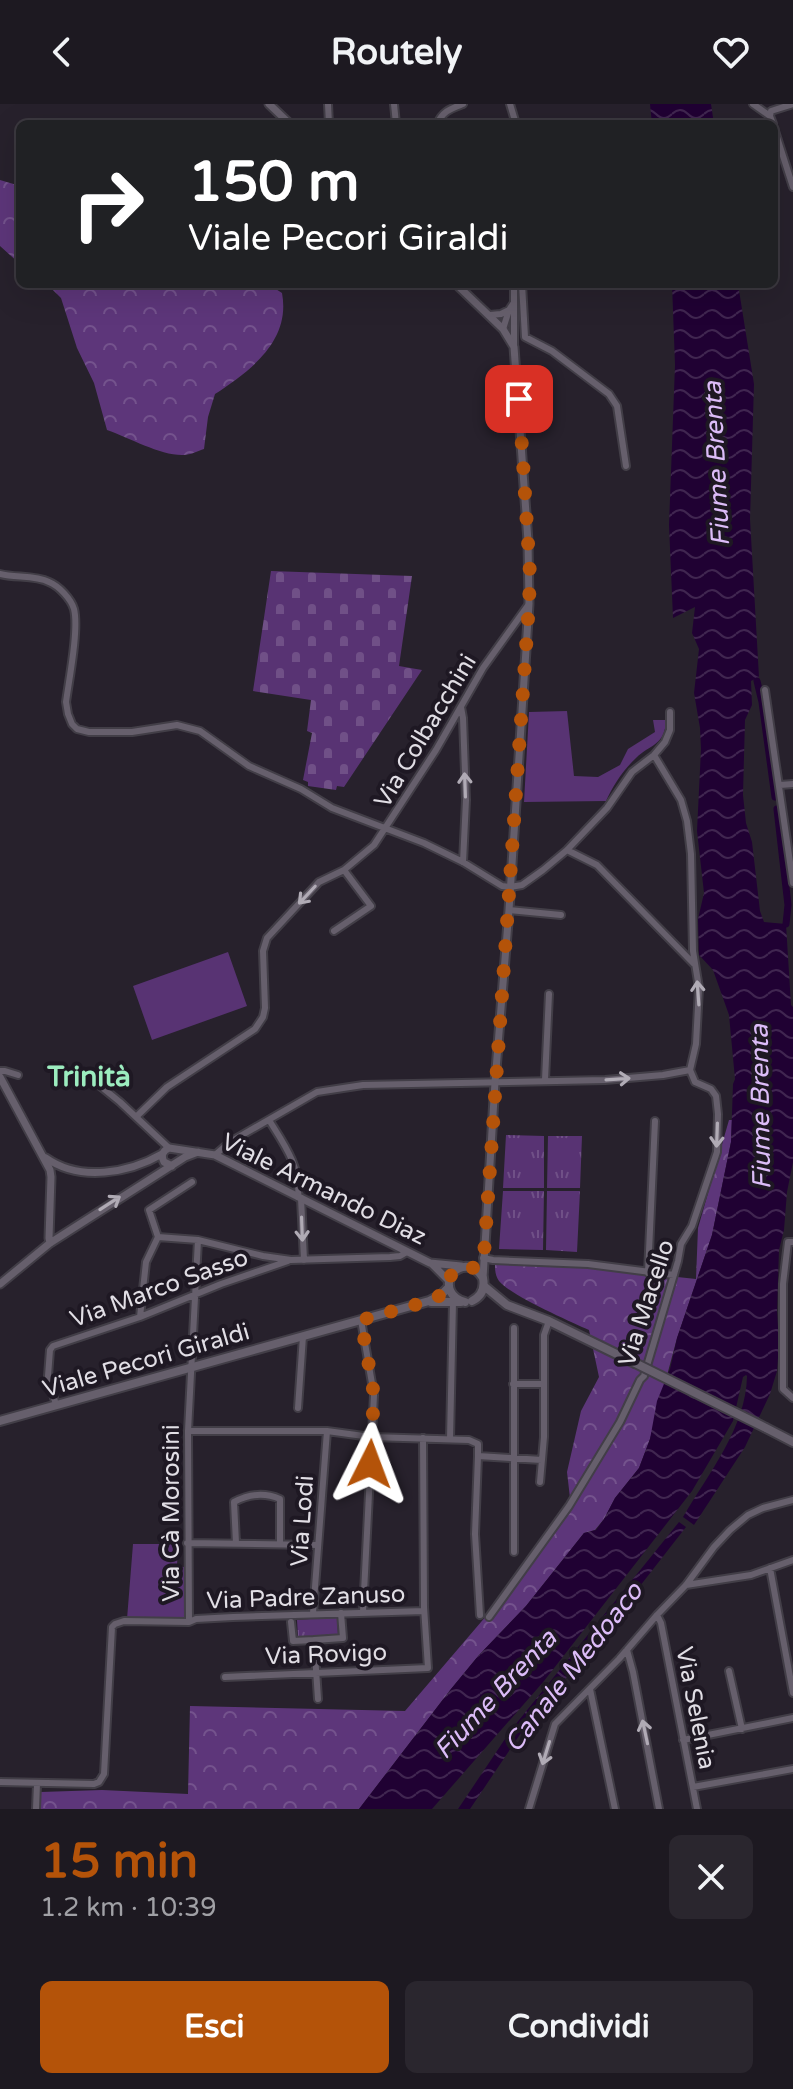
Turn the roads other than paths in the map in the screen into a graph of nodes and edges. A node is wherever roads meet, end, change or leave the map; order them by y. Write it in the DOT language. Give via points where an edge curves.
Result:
graph roads {
  1 [pos="269,104"];
  2 [pos="463,104"];
  3 [pos="753,104"];
  4 [pos="793,104"];
  5 [pos="286,120"];
  6 [pos="440,120"];
  7 [pos="769,120"];
  8 [pos="772,120"];
  9 [pos="778,141"];
  10 [pos="793,187"];
  11 [pos="460,288"];
  12 [pos="513,288"];
  13 [pos="522,288"];
  14 [pos="511,307"];
  15 [pos="490,315"];
  16 [pos="514,328"];
  17 [pos="505,331"];
  18 [pos="514,347"];
  19 [pos="626,466"];
  20 [pos="0,574"];
  21 [pos="529,604"];
  22 [pos="765,690"];
  23 [pos="461,707"];
  24 [pos="670,712"];
  25 [pos="654,755"];
  26 [pos="793,784"];
  27 [pos="780,785"];
  28 [pos="387,827"];
  29 [pos="567,850"];
  30 [pos="463,862"];
  31 [pos="344,870"];
  32 [pos="793,883"];
  33 [pos="510,887"];
  34 [pos="509,910"];
  35 [pos="561,915"];
  36 [pos="334,931"];
  37 [pos="694,964"];
  38 [pos="549,994"];
  39 [pos="690,1070"];
  40 [pos="0,1074"];
  41 [pos="18,1075"];
  42 [pos="545,1080"];
  43 [pos="495,1082"];
  44 [pos="99,1085"];
  45 [pos="136,1117"];
  46 [pos="269,1120"];
  47 [pos="655,1121"];
  48 [pos="167,1150"];
  49 [pos="200,1152"];
  50 [pos="215,1155"];
  51 [pos="44,1157"];
  52 [pos="176,1163"];
  53 [pos="67,1169"];
  54 [pos="51,1177"];
  55 [pos="192,1182"];
  56 [pos="299,1198"];
  57 [pos="158,1237"];
  58 [pos="198,1240"];
  59 [pos="790,1242"];
  60 [pos="50,1243"];
  61 [pos="407,1252"];
  62 [pos="483,1258"];
  63 [pos="291,1260"];
  64 [pos="304,1260"];
  65 [pos="430,1263"];
  66 [pos="464,1266"];
  67 [pos="474,1268"];
  68 [pos="648,1273"];
  69 [pos="674,1275"];
  70 [pos="484,1282"];
  71 [pos="0,1284"];
  72 [pos="448,1284"];
  73 [pos="195,1294"];
  74 [pos="429,1301"];
  75 [pos="453,1302"];
  76 [pos="468,1302"];
  77 [pos="506,1303"];
  78 [pos="140,1317"];
  79 [pos="361,1320"];
  80 [pos="549,1321"];
  81 [pos="514,1328"];
  82 [pos="303,1336"];
  83 [pos="191,1368"];
  84 [pos="513,1384"];
  85 [pos="544,1384"];
  86 [pos="792,1397"];
  87 [pos="56,1405"];
  88 [pos="298,1408"];
  89 [pos="0,1421"];
  90 [pos="188,1431"];
  91 [pos="327,1431"];
  92 [pos="371,1437"];
  93 [pos="423,1438"];
  94 [pos="450,1439"];
  95 [pos="793,1442"];
  96 [pos="482,1456"];
  97 [pos="513,1458"];
  98 [pos="542,1460"];
  99 [pos="540,1482"];
  100 [pos="793,1500"];
  101 [pos="187,1543"];
  102 [pos="236,1543"];
  103 [pos="280,1544"];
  104 [pos="317,1545"];
  105 [pos="514,1552"];
  106 [pos="793,1560"];
  107 [pos="770,1568"];
  108 [pos="686,1585"];
  109 [pos="424,1611"];
  110 [pos="363,1612"];
  111 [pos="313,1613"];
  112 [pos="341,1613"];
  113 [pos="480,1615"];
  114 [pos="657,1615"];
  115 [pos="489,1617"];
  116 [pos="189,1622"];
  117 [pos="291,1622"];
  118 [pos="314,1640"];
  119 [pos="627,1650"];
  120 [pos="729,1671"];
  121 [pos="316,1673"];
  122 [pos="225,1677"];
  123 [pos="590,1689"];
  124 [pos="793,1693"];
  125 [pos="318,1699"];
  126 [pos="793,1718"];
  127 [pos="742,1729"];
  128 [pos="683,1740"];
  129 [pos="793,1769"];
  130 [pos="0,1782"];
  131 [pos="37,1784"];
  132 [pos="693,1787"];
  133 [pos="36,1809"];
  134 [pos="529,1809"];
  135 [pos="615,1809"];
  136 [pos="659,1809"];
  137 [pos="697,1809"];
  1 -- 5 [label="street"];
  2 -- 6 [label="street" via="447,110"];
  3 -- 7 [label="street"];
  4 -- 8 [label="street" via="771,111"];
  9 -- 10 [label="street"];
  11 -- 15 [label="street"];
  12 -- 14 [label="street"];
  13 -- 19 [label="street" via="525,337 552,351 617,406"];
  14 -- 15 [label="street"];
  14 -- 16 [label="street"];
  14 -- 17 [label="street"];
  15 -- 17 [label="street"];
  16 -- 17 [label="street"];
  16 -- 18 [label="street"];
  17 -- 18 [label="street"];
  18 -- 21 [label="street"];
  20 -- 28 [label="street" via="49,582 72,604 75,631 66,702 77,729 188,727 249,766 332,808"];
  21 -- 23 [label="street, Via Colbacchini"];
  21 -- 33 [label="street"];
  22 -- 27 [label="street"];
  23 -- 28 [label="street, Via Colbacchini"];
  30 -- 23 [label="street, one-way"];
  24 -- 25 [label="street" via="670,730"];
  25 -- 29 [label="street" via="632,772"];
  25 -- 37 [label="street" via="681,800 687,821"];
  26 -- 27 [label="street"];
  27 -- 32 [label="street"];
  28 -- 30 [label="street"];
  28 -- 31 [label="street, Via Colbacchini"];
  29 -- 33 [label="street" via="522,885"];
  29 -- 37 [label="street" via="597,865"];
  30 -- 33 [label="street"];
  31 -- 36 [label="street" via="371,906"];
  31 -- 45 [label="street, Via Colbacchini, one-way" via="319,882 267,938 265,1008 255,1029 167,1087"];
  33 -- 34 [label="street"];
  34 -- 35 [label="street"];
  34 -- 43 [label="street"];
  39 -- 37 [label="street, one-way" via="699,1007"];
  38 -- 42 [label="street"];
  42 -- 39 [label="street, one-way" via="605,1080"];
  39 -- 69 [label="street, Via Macello, one-way" via="695,1082 714,1092 717,1152"];
  40 -- 41 [label="street"];
  40 -- 51 [label="street"];
  42 -- 43 [label="street"];
  43 -- 46 [label="street" via="332,1089"];
  43 -- 62 [label="street"];
  44 -- 45 [label="street"];
  45 -- 48 [label="street"];
  46 -- 50 [label="street"];
  46 -- 56 [label="street" via="293,1160"];
  47 -- 68 [label="street"];
  48 -- 49 [label="street, Viale Armando Diaz"];
  48 -- 52 [label="street" via="180,1155"];
  48 -- 52 [label="street" via="164,1162"];
  48 -- 53 [label="street" via="119,1170"];
  49 -- 50 [label="street, Viale Armando Diaz"];
  49 -- 52 [label="street, Viale Armando Diaz"];
  50 -- 56 [label="street, Viale Armando Diaz"];
  51 -- 53 [label="street"];
  51 -- 54 [label="street"];
  60 -- 52 [label="street, Viale Armando Diaz, one-way"];
  53 -- 54 [label="street" via="56,1169"];
  54 -- 60 [label="street"];
  55 -- 57 [label="street" via="149,1210"];
  56 -- 61 [label="street, Viale Armando Diaz"];
  56 -- 64 [label="street, one-way"];
  57 -- 58 [label="street"];
  57 -- 78 [label="street" via="146,1262"];
  58 -- 63 [label="street"];
  58 -- 73 [label="street, Via Cà Morosini"];
  59 -- 86 [label="street" via="783,1284 783,1389"];
  60 -- 71 [label="street, Viale Armando Diaz"];
  61 -- 64 [label="street"];
  61 -- 65 [label="street, Viale Armando Diaz"];
  62 -- 67 [label="street"];
  62 -- 68 [label="street"];
  62 -- 70 [label="street"];
  63 -- 64 [label="street"];
  63 -- 73 [label="street, Via Marco Sasso"];
  65 -- 66 [label="street, Viale Armando Diaz"];
  65 -- 72 [label="street, Viale Armando Diaz"];
  66 -- 67 [label="main road, Viale Armando Diaz"];
  66 -- 72 [label="main road" via="455,1270"];
  67 -- 70 [label="main road"];
  68 -- 69 [label="street"];
  69 -- 115 [label="street, Via Macello" via="644,1376 620,1422 569,1506"];
  70 -- 76 [label="main road" via="480,1295"];
  70 -- 77 [label="main road"];
  72 -- 74 [label="main road, Viale Pecori Giraldi"];
  72 -- 76 [label="main road, Viale Armando Diaz" via="454,1298"];
  73 -- 78 [label="street, Via Marco Sasso"];
  73 -- 83 [label="street, Via Cà Morosini"];
  74 -- 75 [label="main road, Viale Pecori Giraldi"];
  74 -- 79 [label="main road, Viale Pecori Giraldi"];
  75 -- 76 [label="main road, Viale Pecori Giraldi"];
  75 -- 94 [label="street"];
  76 -- 77 [label="main road"];
  77 -- 80 [label="main road"];
  78 -- 87 [label="street, Via Marco Sasso" via="53,1346 48,1376"];
  79 -- 82 [label="main road, Viale Pecori Giraldi"];
  79 -- 92 [label="street" via="374,1395"];
  80 -- 85 [label="street"];
  80 -- 95 [label="main road, bridge"];
  81 -- 84 [label="street"];
  82 -- 83 [label="main road, Viale Pecori Giraldi"];
  82 -- 88 [label="street"];
  83 -- 87 [label="main road, Viale Pecori Giraldi"];
  83 -- 90 [label="street, Via Cà Morosini"];
  84 -- 85 [label="street"];
  84 -- 97 [label="street"];
  85 -- 98 [label="street"];
  87 -- 89 [label="main road, Viale Pecori Giraldi"];
  90 -- 91 [label="street"];
  90 -- 101 [label="street, Via Cà Morosini"];
  91 -- 92 [label="street"];
  91 -- 104 [label="street, Via Lodi"];
  92 -- 93 [label="street"];
  92 -- 110 [label="street"];
  93 -- 94 [label="street"];
  93 -- 109 [label="street"];
  94 -- 96 [label="street" via="478,1444"];
  96 -- 97 [label="street"];
  96 -- 113 [label="street" via="475,1534"];
  97 -- 98 [label="street"];
  97 -- 105 [label="street"];
  98 -- 99 [label="street"];
  100 -- 108 [label="street" via="748,1515 714,1547"];
  101 -- 102 [label="street"];
  101 -- 116 [label="street, Via Cà Morosini"];
  102 -- 103 [label="street"];
  102 -- 103 [label="street" via="234,1502 245,1495 267,1494 280,1499"];
  103 -- 104 [label="street"];
  104 -- 111 [label="street, Via Lodi"];
  106 -- 107 [label="street"];
  107 -- 108 [label="street"];
  107 -- 124 [label="street"];
  108 -- 114 [label="street"];
  109 -- 110 [label="street, Via Padre Zanuso"];
  109 -- 121 [label="street, Via Rovigo" via="428,1668"];
  110 -- 112 [label="street, Via Padre Zanuso"];
  111 -- 112 [label="street, Via Padre Zanuso"];
  111 -- 116 [label="street, Via Padre Zanuso"];
  112 -- 118 [label="street" via="343,1638"];
  114 -- 119 [label="street"];
  114 -- 128 [label="street, Via Selenia"];
  116 -- 131 [label="street, Via Cà Morosini" via="124,1621 112,1627 104,1774 94,1784"];
  117 -- 118 [label="street" via="293,1641"];
  118 -- 121 [label="street"];
  119 -- 123 [label="street"];
  136 -- 119 [label="street, one-way"];
  120 -- 127 [label="street"];
  121 -- 122 [label="street, Via Rovigo"];
  121 -- 125 [label="street"];
  123 -- 134 [label="street, one-way" via="555,1724"];
  123 -- 135 [label="street"];
  126 -- 127 [label="street"];
  127 -- 128 [label="street"];
  128 -- 132 [label="street, Via Selenia"];
  129 -- 132 [label="street"];
  130 -- 131 [label="street"];
  131 -- 133 [label="street"];
  132 -- 137 [label="street, Via Selenia"];
}
